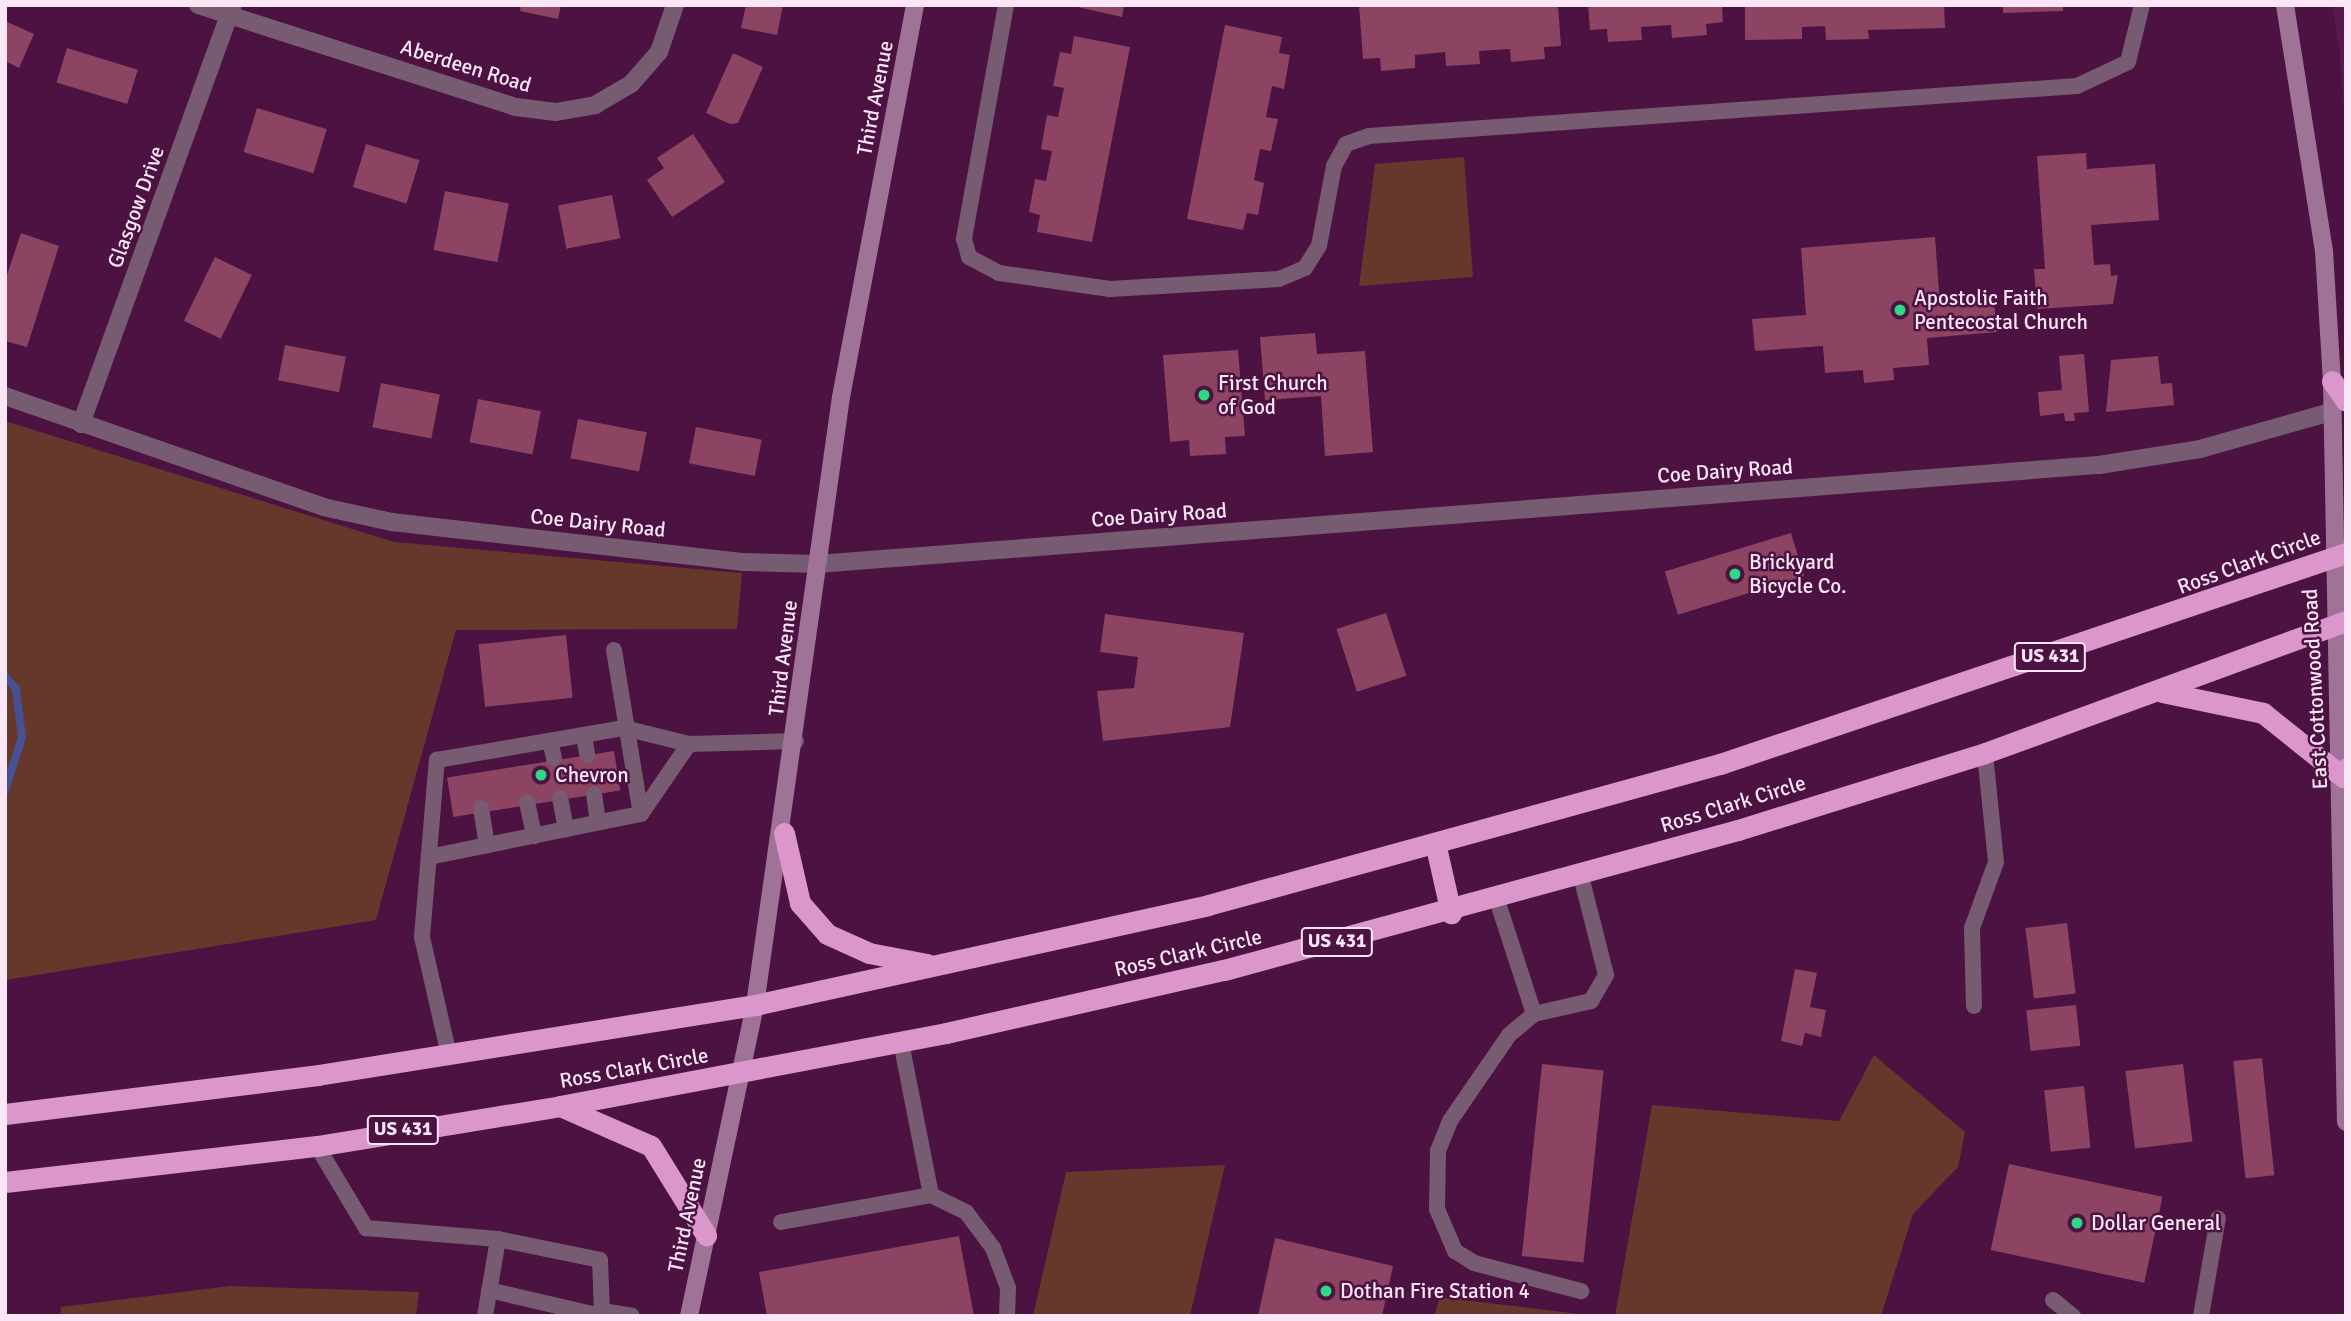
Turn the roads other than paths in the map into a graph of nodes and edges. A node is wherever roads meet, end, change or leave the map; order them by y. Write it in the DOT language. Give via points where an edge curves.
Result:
graph roads {
  1 [pos="198,5"];
  2 [pos="675,5"];
  3 [pos="915,5"];
  4 [pos="1006,5"];
  5 [pos="2142,5"];
  6 [pos="2284,5"];
  7 [pos="231,11"];
  8 [pos="2332,381"];
  9 [pos="5,396"];
  10 [pos="2339,406"];
  11 [pos="81,424"];
  12 [pos="2339,555"];
  13 [pos="817,564"];
  14 [pos="2340,624"];
  15 [pos="614,650"];
  16 [pos="2157,691"];
  17 [pos="624,728"];
  18 [pos="584,735"];
  19 [pos="550,741"];
  20 [pos="796,741"];
  21 [pos="689,744"];
  22 [pos="1985,752"];
  23 [pos="587,755"];
  24 [pos="554,759"];
  25 [pos="2344,773"];
  26 [pos="594,794"];
  27 [pos="560,798"];
  28 [pos="527,802"];
  29 [pos="481,808"];
  30 [pos="641,814"];
  31 [pos="598,822"];
  32 [pos="566,829"];
  33 [pos="783,833"];
  34 [pos="534,836"];
  35 [pos="487,846"];
  36 [pos="1436,847"];
  37 [pos="429,857"];
  38 [pos="1581,876"];
  39 [pos="1497,900"];
  40 [pos="1451,913"];
  41 [pos="936,966"];
  42 [pos="755,1005"];
  43 [pos="1974,1006"];
  44 [pos="1534,1014"];
  45 [pos="901,1042"];
  46 [pos="449,1055"];
  47 [pos="740,1075"];
  48 [pos="560,1107"];
  49 [pos="5,1114"];
  50 [pos="2346,1122"];
  51 [pos="317,1146"];
  52 [pos="5,1182"];
  53 [pos="931,1195"];
  54 [pos="2218,1218"];
  55 [pos="781,1222"];
  56 [pos="706,1235"];
  57 [pos="498,1239"];
  58 [pos="489,1290"];
  59 [pos="1581,1291"];
  60 [pos="2053,1300"];
  61 [pos="601,1314"];
  62 [pos="485,1316"];
  63 [pos="632,1316"];
  64 [pos="689,1316"];
  65 [pos="1007,1316"];
  66 [pos="2073,1316"];
  67 [pos="2201,1316"];
  1 -- 7 [label="street, Aberdeen Road"];
  2 -- 7 [label="street, Aberdeen Road" via="659,51 631,84 595,105 556,112 516,107"];
  3 -- 13 [label="street, Third Avenue" via="841,397"];
  4 -- 5 [label="lane" via="967,221 969,257 999,273 1110,289 1279,279 1305,268 1319,246 1334,166 1346,144 1369,136 2077,86 2128,62"];
  6 -- 8 [label="street" via="2324,251"];
  7 -- 11 [label="street, Glasgow Drive"];
  8 -- 10 [label="highway"];
  9 -- 11 [label="street, Coe Dairy Road"];
  10 -- 12 [label="street, East Cottonwood Road"];
  10 -- 13 [label="street, Coe Dairy Road" via="2200,449 2099,465"];
  11 -- 13 [label="street, Coe Dairy Road" via="323,507 392,522 744,562"];
  12 -- 14 [label="street, East Cottonwood Road"];
  12 -- 36 [label="highway, Ross Clark Circle / US 431" via="1892,709"];
  13 -- 20 [label="street, Third Avenue"];
  14 -- 16 [label="highway, Ross Clark Circle / US 431"];
  14 -- 25 [label="street, East Cottonwood Road"];
  15 -- 17 [label="lane"];
  16 -- 22 [label="highway, Ross Clark Circle / US 431"];
  16 -- 25 [label="highway" via="2263,713"];
  17 -- 18 [label="lane"];
  17 -- 21 [label="lane"];
  17 -- 30 [label="lane"];
  18 -- 19 [label="lane"];
  18 -- 23 [label="lane"];
  19 -- 24 [label="lane"];
  19 -- 37 [label="lane" via="518,755 437,760"];
  20 -- 21 [label="lane"];
  20 -- 33 [label="street, Third Avenue"];
  21 -- 30 [label="lane"];
  22 -- 38 [label="highway, Ross Clark Circle / US 431"];
  22 -- 43 [label="lane" via="1997,862 1972,928"];
  25 -- 50 [label="street, East Cottonwood Road"];
  26 -- 31 [label="lane"];
  27 -- 32 [label="lane"];
  28 -- 34 [label="lane"];
  29 -- 35 [label="lane"];
  30 -- 31 [label="lane"];
  31 -- 32 [label="lane"];
  32 -- 34 [label="lane"];
  33 -- 41 [label="highway" via="800,903 827,934 869,953"];
  33 -- 42 [label="street, Third Avenue"];
  34 -- 35 [label="lane"];
  35 -- 37 [label="lane"];
  36 -- 40 [label="highway"];
  36 -- 41 [label="highway, Ross Clark Circle / US 431"];
  37 -- 46 [label="lane" via="422,937"];
  38 -- 39 [label="highway, Ross Clark Circle / US 431"];
  38 -- 44 [label="lane" via="1606,975 1602,990 1591,1001"];
  39 -- 40 [label="highway, Ross Clark Circle / US 431"];
  39 -- 44 [label="lane"];
  40 -- 45 [label="highway, Ross Clark Circle / US 431"];
  41 -- 42 [label="highway, Ross Clark Circle / US 431"];
  42 -- 46 [label="highway, Ross Clark Circle / US 431"];
  42 -- 47 [label="street, Third Avenue"];
  44 -- 59 [label="lane" via="1509,1035 1450,1121 1438,1151 1437,1209 1455,1251 1474,1263"];
  45 -- 47 [label="highway, Ross Clark Circle / US 431"];
  45 -- 53 [label="lane"];
  46 -- 49 [label="highway, Ross Clark Circle / US 431"];
  47 -- 48 [label="highway, Ross Clark Circle / US 431"];
  47 -- 56 [label="street, Third Avenue"];
  48 -- 51 [label="highway, Ross Clark Circle / US 431"];
  48 -- 56 [label="highway" via="651,1146"];
  51 -- 52 [label="highway, Ross Clark Circle / US 431"];
  51 -- 57 [label="lane" via="366,1228"];
  53 -- 55 [label="lane"];
  53 -- 65 [label="lane" via="966,1212 993,1248 1008,1288"];
  54 -- 67 [label="lane"];
  56 -- 64 [label="street, Third Avenue"];
  57 -- 58 [label="lane"];
  57 -- 61 [label="lane" via="600,1260"];
  58 -- 61 [label="lane"];
  58 -- 62 [label="lane"];
  60 -- 66 [label="lane"];
  61 -- 63 [label="lane"];
}
